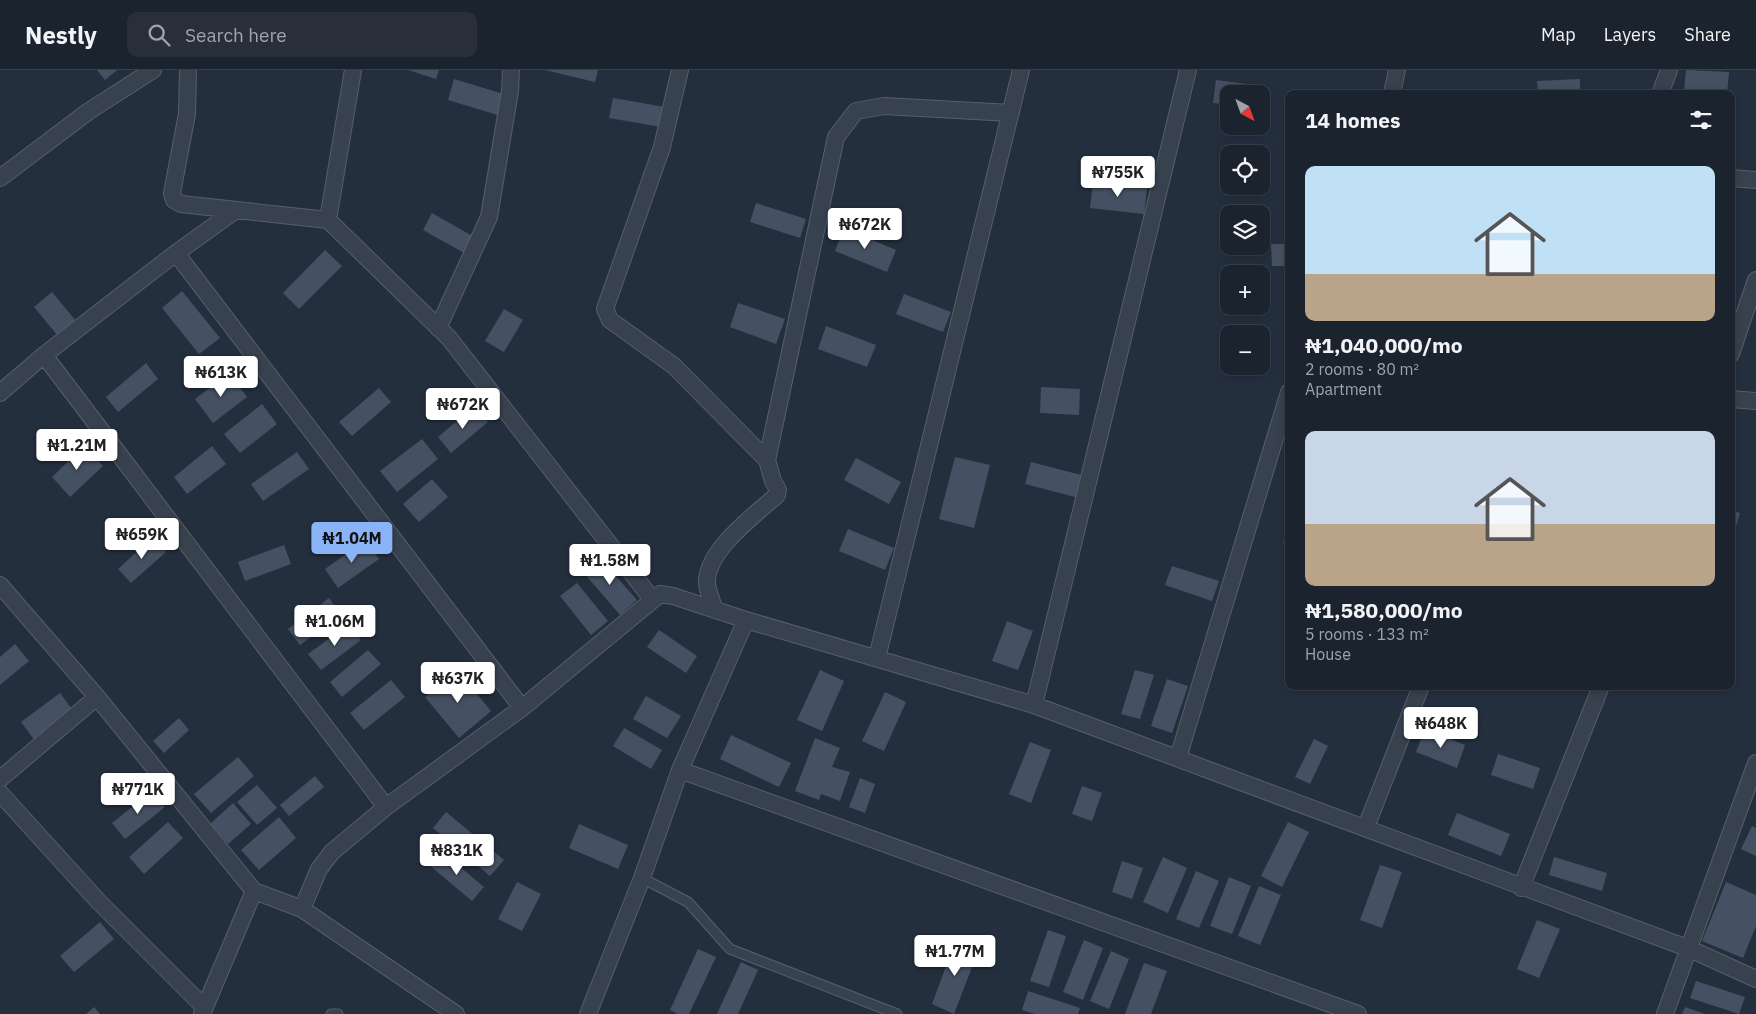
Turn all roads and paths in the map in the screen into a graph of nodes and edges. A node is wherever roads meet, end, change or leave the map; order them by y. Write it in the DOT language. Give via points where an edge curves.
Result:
graph roads {
  1 [pos="153,70"];
  2 [pos="188,70"];
  3 [pos="353,70"];
  4 [pos="510,70"];
  5 [pos="680,70"];
  6 [pos="1021,70"];
  7 [pos="1188,70"];
  8 [pos="1397,70"];
  9 [pos="1669,70"];
  10 [pos="1393,90"];
  11 [pos="1662,90"];
  12 [pos="1011,113"];
  13 [pos="0,178"];
  14 [pos="1735,178"];
  15 [pos="1756,180"];
  16 [pos="236,210"];
  17 [pos="328,220"];
  18 [pos="176,253"];
  19 [pos="1756,280"];
  20 [pos="438,328"];
  21 [pos="1735,342"];
  22 [pos="44,355"];
  23 [pos="0,393"];
  24 [pos="1735,399"];
  25 [pos="1756,401"];
  26 [pos="1285,405"];
  27 [pos="767,460"];
  28 [pos="0,584"];
  29 [pos="652,599"];
  30 [pos="715,610"];
  31 [pos="746,620"];
  32 [pos="877,658"];
  33 [pos="1419,690"];
  34 [pos="1599,690"];
  35 [pos="96,697"];
  36 [pos="1034,705"];
  37 [pos="522,708"];
  38 [pos="1178,758"];
  39 [pos="1756,763"];
  40 [pos="680,770"];
  41 [pos="0,780"];
  42 [pos="0,792"];
  43 [pos="386,807"];
  44 [pos="1749,809"];
  45 [pos="1366,827"];
  46 [pos="642,878"];
  47 [pos="1521,888"];
  48 [pos="254,891"];
  49 [pos="302,909"];
  50 [pos="1690,949"];
  51 [pos="1756,980"];
  52 [pos="1325,1008"];
  53 [pos="203,1011"];
  54 [pos="331,1014"];
  55 [pos="338,1014"];
  56 [pos="456,1014"];
  57 [pos="588,1014"];
  58 [pos="897,1014"];
  59 [pos="1358,1014"];
  60 [pos="1665,1014"];
  1 -- 13 [label="street" via="88,111"];
  2 -- 16 [label="street" via="187,114 172,194 174,200 181,204"];
  3 -- 17 [label="street"];
  4 -- 20 [label="street" via="510,91 489,218"];
  5 -- 27 [label="street" via="662,147 605,309 610,320 674,366"];
  6 -- 12 [label="street"];
  7 -- 36 [label="street"];
  8 -- 10 [label="street"];
  9 -- 11 [label="street"];
  12 -- 27 [label="street" via="884,106 856,111 836,137"];
  12 -- 32 [label="street"];
  14 -- 15 [label="street"];
  16 -- 17 [label="street"];
  16 -- 18 [label="street"];
  17 -- 20 [label="street"];
  18 -- 22 [label="street"];
  18 -- 37 [label="street"];
  19 -- 21 [label="street"];
  20 -- 29 [label="street"];
  22 -- 23 [label="street"];
  22 -- 43 [label="street"];
  24 -- 25 [label="street"];
  26 -- 38 [label="street"];
  27 -- 30 [label="street" via="778,492 725,544 712,562 706,581"];
  28 -- 35 [label="street"];
  29 -- 30 [label="street" via="660,594 673,596"];
  29 -- 37 [label="street"];
  30 -- 31 [label="street"];
  31 -- 32 [label="street"];
  31 -- 40 [label="street"];
  32 -- 36 [label="street"];
  33 -- 45 [label="street"];
  34 -- 47 [label="street"];
  35 -- 41 [label="street"];
  35 -- 48 [label="street"];
  36 -- 38 [label="street"];
  37 -- 43 [label="street"];
  38 -- 45 [label="street"];
  39 -- 44 [label="street"];
  40 -- 46 [label="street"];
  40 -- 52 [label="street"];
  42 -- 53 [label="street"];
  43 -- 49 [label="street" via="332,852 319,869"];
  44 -- 50 [label="street"];
  45 -- 47 [label="street"];
  46 -- 57 [label="street"];
  46 -- 58 [label="lane" via="688,902 730,949"];
  47 -- 50 [label="street"];
  48 -- 49 [label="street"];
  48 -- 53 [label="street"];
  49 -- 56 [label="street"];
  50 -- 51 [label="street"];
  50 -- 60 [label="street"];
  52 -- 59 [label="street"];
  54 -- 55 [label="lane"];
}
